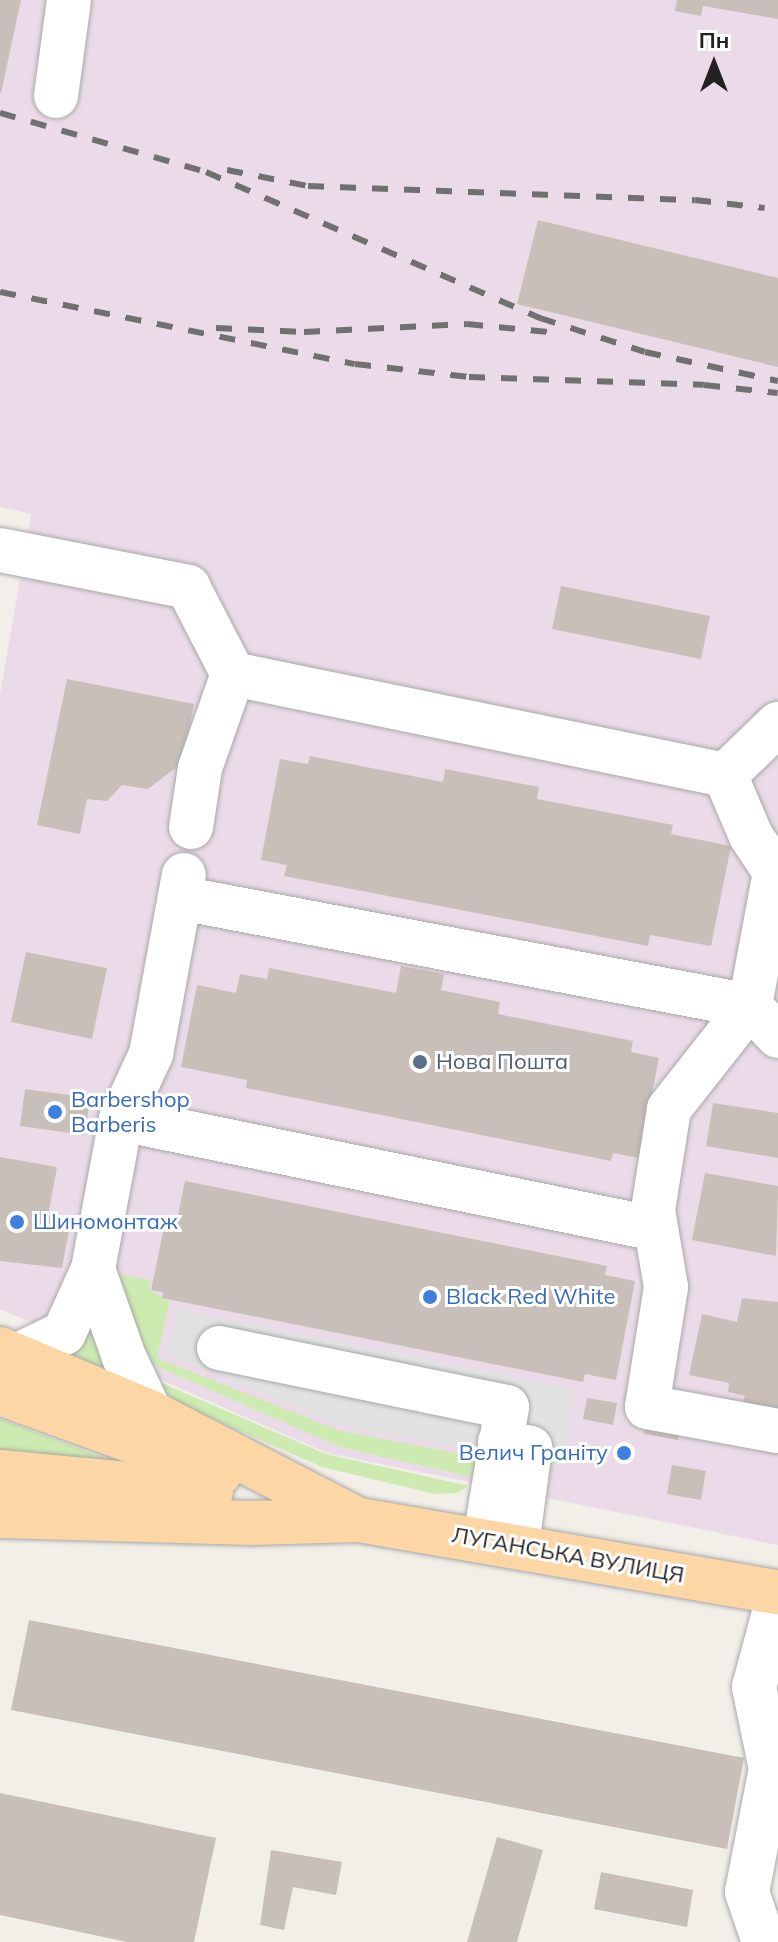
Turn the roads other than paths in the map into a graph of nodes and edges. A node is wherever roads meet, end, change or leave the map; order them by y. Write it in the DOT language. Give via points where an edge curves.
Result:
graph roads {
  1 [pos="69,0"];
  2 [pos="56,96"];
  3 [pos="0,550"];
  4 [pos="233,674"];
  5 [pos="778,724"];
  6 [pos="725,775"];
  7 [pos="191,827"];
  8 [pos="765,839"];
  9 [pos="764,1021"];
  10 [pos="121,1119"];
  11 [pos="656,1229"];
  12 [pos="93,1269"];
  13 [pos="219,1348"];
  14 [pos="6,1366"];
  15 [pos="150,1412"];
  16 [pos="778,1431"];
  17 [pos="0,1472"];
  18 [pos="0,1516"];
  19 [pos="359,1520"];
  20 [pos="501,1542"];
  21 [pos="778,1595"];
  22 [pos="764,1942"];
  1 -- 2 [label="street"];
  3 -- 4 [label="street" via="188,587"];
  4 -- 6 [label="street"];
  4 -- 7 [label="street" via="200,768"];
  5 -- 6 [label="street"];
  6 -- 8 [label="street"];
  8 -- 9 [label="street" via="775,872"];
  9 -- 10 [label="street" via="182,886 151,1054"];
  9 -- 11 [label="street" via="669,1109 653,1210"];
  10 -- 11 [label="street"];
  10 -- 12 [label="street"];
  11 -- 16 [label="street" via="666,1287 647,1407"];
  12 -- 14 [label="street" via="64,1333"];
  12 -- 15 [label="street"];
  13 -- 20 [label="street" via="507,1407 515,1445"];
  14 -- 15 [label="main road, ЛУГАНСЬКА ВУЛИЦЯ"];
  14 -- 19 [label="main road"];
  15 -- 19 [label="main road, ЛУГАНСЬКА ВУЛИЦЯ"];
  17 -- 19 [label="main road" via="174,1485"];
  18 -- 19 [label="main road, ЛУГАНСЬКА ВУЛИЦЯ" via="252,1523"];
  19 -- 20 [label="main road, ЛУГАНСЬКА ВУЛИЦЯ"];
  20 -- 21 [label="main road, ЛУГАНСЬКА ВУЛИЦЯ"];
  21 -- 22 [label="street" via="754,1687 771,1769 747,1892"];
}
